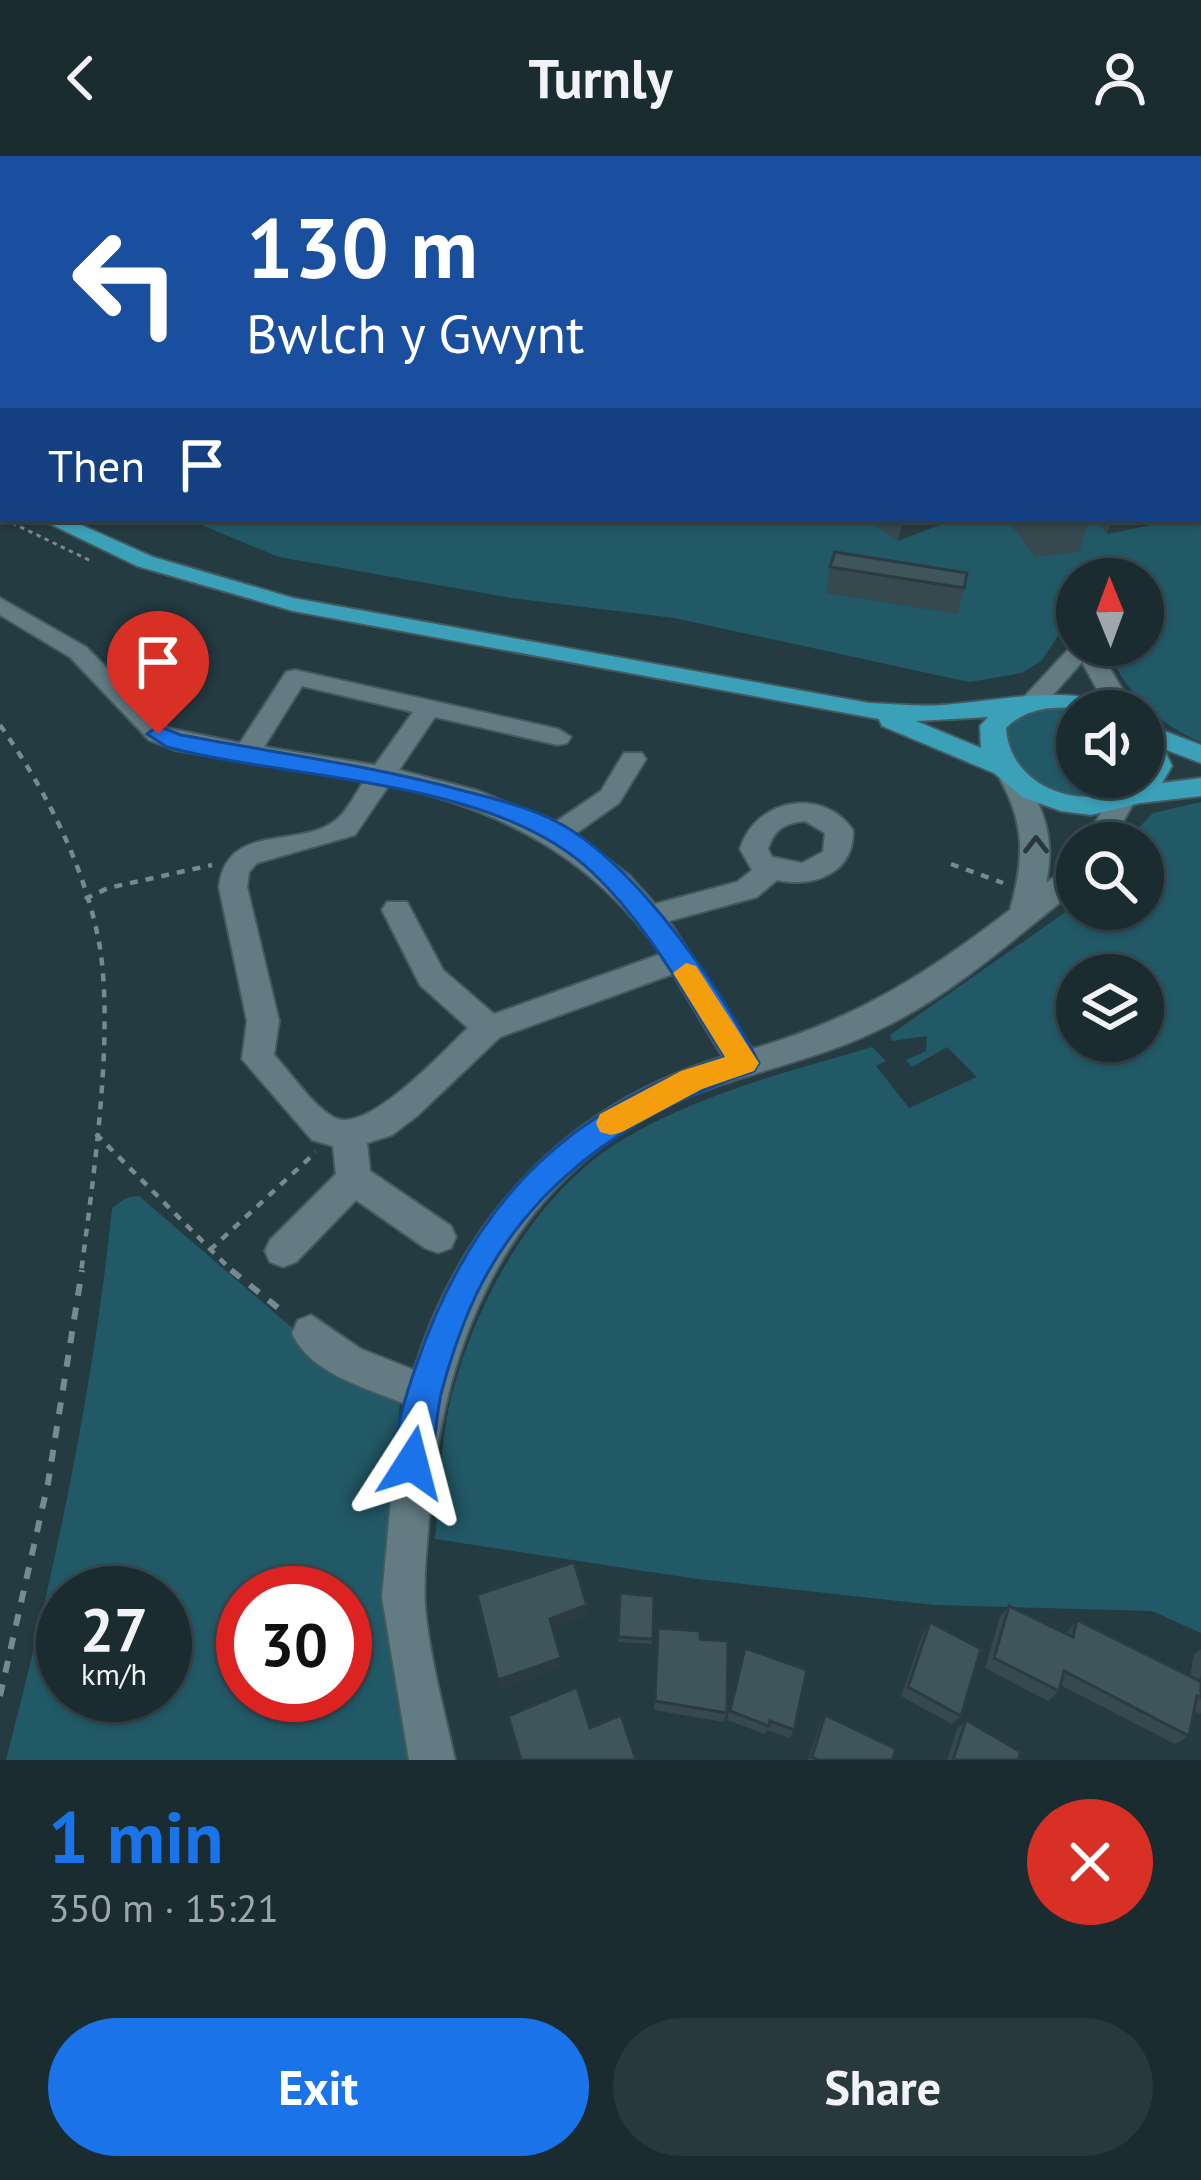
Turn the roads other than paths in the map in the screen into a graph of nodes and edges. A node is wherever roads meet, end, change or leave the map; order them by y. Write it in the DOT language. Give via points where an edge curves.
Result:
graph roads {
  1 [pos="57,522"];
  2 [pos="0,605"];
  3 [pos="1063,666"];
  4 [pos="1056,702"];
  5 [pos="1025,704"];
  6 [pos="428,709"];
  7 [pos="868,711"];
  8 [pos="558,737"];
  9 [pos="1164,740"];
  10 [pos="246,754"];
  11 [pos="1201,755"];
  12 [pos="633,759"];
  13 [pos="1006,772"];
  14 [pos="381,777"];
  15 [pos="1201,787"];
  16 [pos="1164,793"];
  17 [pos="1056,796"];
  18 [pos="1060,798"];
  19 [pos="1131,798"];
  20 [pos="1113,822"];
  21 [pos="558,833"];
  22 [pos="771,869"];
  23 [pos="1056,884"];
  24 [pos="1026,903"];
  25 [pos="397,910"];
  26 [pos="650,916"];
  27 [pos="678,960"];
  28 [pos="489,1028"];
  29 [pos="744,1063"];
  30 [pos="343,1134"];
  31 [pos="354,1179"];
  32 [pos="438,1237"];
  33 [pos="283,1252"];
  34 [pos="311,1334"];
  35 [pos="424,1393"];
  36 [pos="432,1760"];
  1 -- 7 [label="main road" via="138,560 281,602"];
  2 -- 10 [label="street" via="79,652 158,734"];
  3 -- 5 [label="street"];
  4 -- 5 [label="main road"];
  5 -- 7 [label="main road" via="937,714"];
  5 -- 13 [label="main road" via="993,726 990,740"];
  6 -- 8 [label="street"];
  6 -- 10 [label="street" via="296,677"];
  6 -- 14 [label="street"];
  7 -- 13 [label="main road"];
  9 -- 11 [label="main road"];
  10 -- 14 [label="street"];
  12 -- 21 [label="street" via="610,797"];
  13 -- 17 [label="main road"];
  24 -- 13 [label="street, one-way" via="1039,833"];
  14 -- 21 [label="street"];
  14 -- 30 [label="street" via="345,828 247,856 233,887 262,1021 258,1059 324,1130"];
  15 -- 16 [label="main road"];
  18 -- 19 [label="main road"];
  19 -- 20 [label="street"];
  21 -- 26 [label="street"];
  22 -- 26 [label="street" via="747,890"];
  23 -- 24 [label="street"];
  24 -- 29 [label="street" via="875,1033"];
  25 -- 28 [label="street" via="430,977"];
  26 -- 27 [label="street"];
  27 -- 28 [label="street"];
  27 -- 29 [label="street"];
  28 -- 30 [label="street" via="380,1125"];
  29 -- 35 [label="street" via="628,1110 557,1161 476,1263"];
  30 -- 31 [label="street"];
  31 -- 32 [label="street"];
  31 -- 33 [label="street"];
  34 -- 35 [label="street" via="348,1362"];
  35 -- 36 [label="street" via="404,1605"];
}
